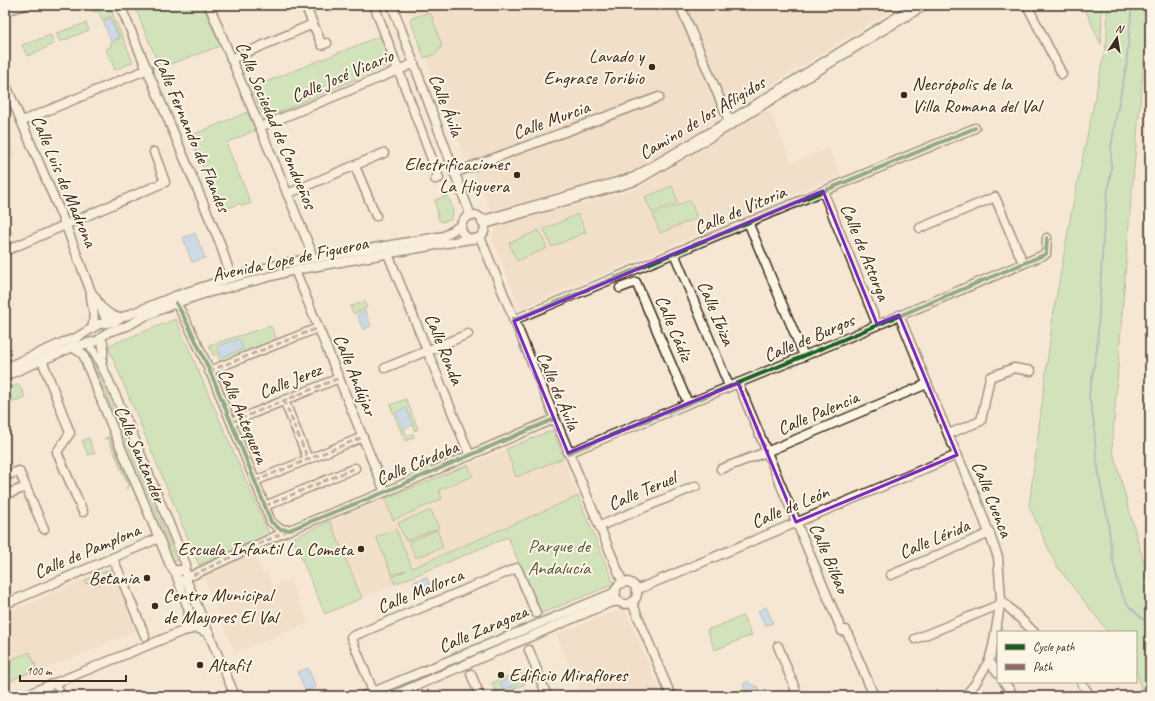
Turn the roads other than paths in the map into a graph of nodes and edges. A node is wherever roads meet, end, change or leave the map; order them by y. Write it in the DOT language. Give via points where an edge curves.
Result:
graph roads {
  1 [pos="25,5"];
  2 [pos="120,5"];
  3 [pos="209,5"];
  4 [pos="305,5"];
  5 [pos="374,5"];
  6 [pos="392,5"];
  7 [pos="680,5"];
  8 [pos="921,5"];
  9 [pos="1027,5"];
  10 [pos="5,10"];
  11 [pos="313,24"];
  12 [pos="327,43"];
  13 [pos="231,59"];
  14 [pos="414,64"];
  15 [pos="148,69"];
  16 [pos="399,69"];
  17 [pos="1062,74"];
  18 [pos="5,83"];
  19 [pos="659,97"];
  20 [pos="22,122"];
  21 [pos="730,123"];
  22 [pos="260,127"];
  23 [pos="975,128"];
  24 [pos="154,152"];
  25 [pos="384,154"];
  26 [pos="355,166"];
  27 [pos="454,173"];
  28 [pos="435,179"];
  29 [pos="822,191"];
  30 [pos="287,194"];
  31 [pos="376,216"];
  32 [pos="469,216"];
  33 [pos="484,222"];
  34 [pos="748,222"];
  35 [pos="461,225"];
  36 [pos="66,226"];
  37 [pos="920,228"];
  38 [pos="480,238"];
  39 [pos="1047,238"];
  40 [pos="470,239"];
  41 [pos="5,252"];
  42 [pos="674,253"];
  43 [pos="388,254"];
  44 [pos="312,258"];
  45 [pos="1023,263"];
  46 [pos="295,270"];
  47 [pos="231,277"];
  48 [pos="620,288"];
  49 [pos="176,303"];
  50 [pos="97,306"];
  51 [pos="899,315"];
  52 [pos="121,318"];
  53 [pos="514,320"];
  54 [pos="102,321"];
  55 [pos="877,324"];
  56 [pos="122,328"];
  57 [pos="318,328"];
  58 [pos="88,332"];
  59 [pos="108,332"];
  60 [pos="468,334"];
  61 [pos="71,339"];
  62 [pos="95,344"];
  63 [pos="75,349"];
  64 [pos="428,350"];
  65 [pos="804,356"];
  66 [pos="42,360"];
  67 [pos="100,360"];
  68 [pos="5,368"];
  69 [pos="385,368"];
  70 [pos="1031,370"];
  71 [pos="209,371"];
  72 [pos="5,376"];
  73 [pos="339,378"];
  74 [pos="738,383"];
  75 [pos="927,384"];
  76 [pos="729,386"];
  77 [pos="284,400"];
  78 [pos="688,403"];
  79 [pos="554,419"];
  80 [pos="232,422"];
  81 [pos="948,434"];
  82 [pos="363,436"];
  83 [pos="766,452"];
  84 [pos="568,453"];
  85 [pos="957,455"];
  86 [pos="470,456"];
  87 [pos="308,459"];
  88 [pos="355,468"];
  89 [pos="721,469"];
  90 [pos="5,476"];
  91 [pos="255,481"];
  92 [pos="696,486"];
  93 [pos="26,487"];
  94 [pos="5,488"];
  95 [pos="386,492"];
  96 [pos="265,506"];
  97 [pos="83,512"];
  98 [pos="796,522"];
  99 [pos="600,526"];
  100 [pos="44,528"];
  101 [pos="289,530"];
  102 [pos="990,533"];
  103 [pos="159,538"];
  104 [pos="113,558"];
  105 [pos="180,571"];
  106 [pos="891,575"];
  107 [pos="186,578"];
  108 [pos="623,583"];
  109 [pos="636,590"];
  110 [pos="616,592"];
  111 [pos="619,601"];
  112 [pos="632,602"];
  113 [pos="1001,602"];
  114 [pos="5,604"];
  115 [pos="536,613"];
  116 [pos="1033,631"];
  117 [pos="183,632"];
  118 [pos="210,634"];
  119 [pos="144,635"];
  120 [pos="916,639"];
  121 [pos="778,646"];
  122 [pos="529,650"];
  123 [pos="989,661"];
  124 [pos="997,672"];
  125 [pos="471,674"];
  126 [pos="56,683"];
  127 [pos="1005,683"];
  128 [pos="1082,683"];
  129 [pos="374,694"];
  130 [pos="60,695"];
  131 [pos="23,696"];
  132 [pos="235,696"];
  133 [pos="363,696"];
  134 [pos="392,696"];
  135 [pos="480,696"];
  136 [pos="547,696"];
  137 [pos="671,696"];
  138 [pos="798,696"];
  139 [pos="874,696"];
  140 [pos="964,696"];
  141 [pos="1014,696"];
  142 [pos="1090,696"];
  1 -- 10 [label="street"];
  2 -- 15 [label="street, Calle Fernando de Flandes"];
  3 -- 13 [label="street, Calle Sociedad de Condueños"];
  4 -- 11 [label="street"];
  5 -- 16 [label="street, Calle Ávila"];
  6 -- 14 [label="street, Calle Ávila"];
  7 -- 21 [label="street"];
  8 -- 21 [label="street, Camino de los Afligidos"];
  9 -- 17 [label="street"];
  11 -- 12 [label="street" via="322,45"];
  11 -- 13 [label="street"];
  13 -- 22 [label="street, Calle Sociedad de Condueños"];
  14 -- 16 [label="street, Calle José Vicario"];
  14 -- 27 [label="street, Calle Ávila"];
  15 -- 20 [label="street"];
  15 -- 47 [label="street, Calle Fernando de Flandes" via="220,243"];
  16 -- 22 [label="street, Calle José Vicario"];
  16 -- 28 [label="street, Calle Ávila" via="439,178"];
  18 -- 20 [label="street, Calle Luis de Madrona"];
  19 -- 27 [label="street, Calle Murcia"];
  20 -- 36 [label="street, Calle Luis de Madrona"];
  21 -- 33 [label="street, Camino de los Afligidos" via="635,179"];
  22 -- 30 [label="street, Calle Sociedad de Condueños"];
  23 -- 29 [label="street, Calle de Vitoria"];
  24 -- 36 [label="street" via="165,182"];
  25 -- 26 [label="street"];
  26 -- 30 [label="street"];
  26 -- 31 [label="street"];
  27 -- 32 [label="street, Calle Ávila"];
  29 -- 34 [label="street, Calle de Vitoria"];
  29 -- 55 [label="street, Calle de Astorga"];
  30 -- 44 [label="street, Calle Sociedad de Condueños"];
  32 -- 33 [label="street" via="479,217"];
  32 -- 35 [label="street"];
  33 -- 38 [label="street" via="484,231"];
  34 -- 42 [label="street, Calle de Vitoria"];
  34 -- 65 [label="street"];
  35 -- 40 [label="street" via="463,234"];
  35 -- 44 [label="street, Avenida Lope de Figueroa" via="444,236"];
  36 -- 41 [label="street"];
  36 -- 50 [label="street, Calle Luis de Madrona"];
  37 -- 45 [label="street" via="995,197"];
  38 -- 40 [label="street"];
  38 -- 53 [label="street, Calle de Ávila"];
  39 -- 45 [label="street, Calle de Burgos" via="1046,254"];
  40 -- 43 [label="street, Avenida Lope de Figueroa"];
  42 -- 53 [label="street, Calle de Vitoria"];
  42 -- 76 [label="street, Calle Ibiza"];
  43 -- 46 [label="street, Avenida Lope de Figueroa"];
  43 -- 64 [label="street, Calle Ronda"];
  44 -- 47 [label="street, Avenida Lope de Figueroa"];
  45 -- 51 [label="street, Calle de Burgos"];
  46 -- 49 [label="street, Avenida Lope de Figueroa"];
  46 -- 57 [label="street, Calle Andújar"];
  47 -- 52 [label="street, Avenida Lope de Figueroa"];
  48 -- 78 [label="street, Calle Cádiz" via="636,282"];
  49 -- 56 [label="street, Avenida Lope de Figueroa"];
  49 -- 71 [label="street, Calle Antequera"];
  50 -- 52 [label="street, Calle Luis de Madrona"];
  50 -- 54 [label="street, Calle Luis de Madrona" via="101,311"];
  50 -- 54 [label="street, Calle Luis de Madrona" via="94,316"];
  51 -- 55 [label="street, Calle de Burgos"];
  51 -- 75 [label="street, Calle Cuenca"];
  52 -- 54 [label="street, Avenida Lope de Figueroa" via="114,322"];
  53 -- 79 [label="street, Calle de Ávila"];
  54 -- 58 [label="street, Avenida Lope de Figueroa"];
  54 -- 59 [label="street"];
  54 -- 61 [label="street, Avenida Lope de Figueroa" via="73,335"];
  55 -- 65 [label="street, Calle de Burgos"];
  56 -- 59 [label="street, Avenida Lope de Figueroa"];
  56 -- 62 [label="street, Avenida Lope de Figueroa"];
  57 -- 71 [label="street"];
  57 -- 73 [label="street, Calle Andújar"];
  58 -- 61 [label="street, Avenida Lope de Figueroa"];
  58 -- 62 [label="street" via="87,335"];
  59 -- 62 [label="street, Avenida Lope de Figueroa"];
  60 -- 64 [label="street"];
  61 -- 68 [label="street, Avenida Lope de Figueroa"];
  62 -- 63 [label="street, Avenida Lope de Figueroa"];
  62 -- 63 [label="street, Avenida Lope de Figueroa" via="73,347"];
  62 -- 67 [label="street, Calle Santander"];
  62 -- 67 [label="street, Calle Santander" via="95,352"];
  63 -- 66 [label="street, Avenida Lope de Figueroa"];
  63 -- 67 [label="street" via="86,350"];
  63 -- 103 [label="street, Calle Santander" via="83,354"];
  64 -- 69 [label="street"];
  64 -- 86 [label="street, Calle Ronda"];
  65 -- 74 [label="street, Calle de Burgos"];
  66 -- 72 [label="street, Avenida Lope de Figueroa"];
  66 -- 97 [label="street" via="70,433 57,452"];
  67 -- 105 [label="street, Calle Santander" via="186,565"];
  70 -- 81 [label="street" via="1014,368 990,377 981,421"];
  71 -- 80 [label="street, Calle Antequera"];
  73 -- 77 [label="street, Calle Jerez"];
  73 -- 82 [label="street, Calle Andújar"];
  74 -- 76 [label="street, Calle de Burgos"];
  74 -- 83 [label="street, Calle Bilbao"];
  75 -- 81 [label="street, Calle Cuenca"];
  75 -- 83 [label="street, Calle Palencia"];
  76 -- 78 [label="street, Calle de Burgos"];
  77 -- 80 [label="street, Calle Jerez"];
  77 -- 87 [label="street"];
  78 -- 84 [label="street, Calle de Burgos"];
  79 -- 84 [label="street, Calle de Ávila"];
  79 -- 86 [label="street, Calle Córdoba"];
  80 -- 91 [label="street, Calle Antequera"];
  81 -- 85 [label="street, Calle Cuenca"];
  82 -- 87 [label="street"];
  82 -- 95 [label="street, Calle Andújar"];
  83 -- 89 [label="street, Calle Palencia"];
  83 -- 98 [label="street, Calle Bilbao"];
  84 -- 99 [label="street, Calle de Ávila"];
  85 -- 98 [label="street, Calle de León"];
  85 -- 102 [label="street, Calle Cuenca"];
  86 -- 95 [label="street, Calle Córdoba"];
  87 -- 91 [label="street"];
  88 -- 96 [label="street"];
  90 -- 93 [label="street" via="19,471"];
  91 -- 96 [label="street, Calle Antequera"];
  92 -- 99 [label="street, Calle Teruel"];
  93 -- 94 [label="street" via="8,494"];
  93 -- 100 [label="street"];
  95 -- 101 [label="street, Calle Córdoba"];
  96 -- 101 [label="street, Calle Antequera" via="271,522 280,529"];
  98 -- 109 [label="street, Calle de León"];
  98 -- 139 [label="street, Calle Bilbao" via="842,632 846,630"];
  99 -- 108 [label="street, Calle de Ávila"];
  101 -- 107 [label="street, Calle Córdoba"];
  102 -- 106 [label="street, Calle Lérida"];
  102 -- 113 [label="street, Calle Cuenca" via="998,557"];
  103 -- 104 [label="street, Calle de Pamplona"];
  103 -- 105 [label="street, Calle Santander" via="173,570"];
  104 -- 114 [label="street, Calle de Pamplona"];
  104 -- 119 [label="street"];
  105 -- 107 [label="street" via="176,576"];
  107 -- 117 [label="street" via="189,611"];
  107 -- 118 [label="street"];
  108 -- 109 [label="street" via="632,584"];
  108 -- 110 [label="street" via="618,586"];
  109 -- 112 [label="street" via="636,597"];
  110 -- 111 [label="street"];
  110 -- 129 [label="street, Calle Zaragoza"];
  111 -- 112 [label="street" via="625,604"];
  111 -- 134 [label="street, Calle Zaragoza" via="609,603"];
  112 -- 137 [label="street"];
  113 -- 116 [label="street"];
  113 -- 120 [label="street"];
  113 -- 123 [label="street, Calle Cuenca"];
  115 -- 129 [label="street, Calle Mallorca" via="517,568 351,637"];
  117 -- 118 [label="street" via="197,628"];
  117 -- 126 [label="street"];
  118 -- 132 [label="street"];
  121 -- 138 [label="street"];
  122 -- 136 [label="street"];
  123 -- 124 [label="street"];
  123 -- 140 [label="street, Calle Cuenca"];
  125 -- 135 [label="street"];
  126 -- 130 [label="street"];
  126 -- 131 [label="street"];
  127 -- 141 [label="street"];
  128 -- 142 [label="street"];
  129 -- 133 [label="street, Calle Zaragoza"];
}
